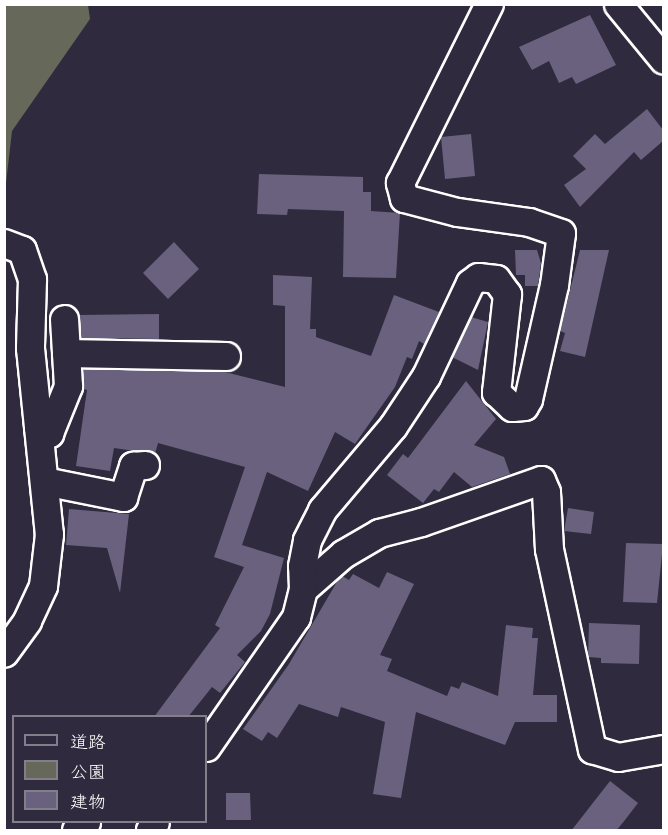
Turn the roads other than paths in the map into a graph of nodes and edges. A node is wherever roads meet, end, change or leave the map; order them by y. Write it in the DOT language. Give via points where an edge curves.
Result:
graph roads {
  1 [pos="489,4"];
  2 [pos="618,4"];
  3 [pos="663,60"];
  4 [pos="4,243"];
  5 [pos="64,319"];
  6 [pos="66,353"];
  7 [pos="226,356"];
  8 [pos="38,427"];
  9 [pos="146,465"];
  10 [pos="44,481"];
  11 [pos="303,589"];
  12 [pos="4,653"];
  13 [pos="210,731"];
  14 [pos="663,749"];
  1 -- 11 [label="street" via="399,183 404,198 457,212 529,222 561,233 554,285 528,399 524,406 512,407 496,392 507,294 496,279 478,277 470,283 426,376 393,426 322,510 307,540"];
  2 -- 3 [label="street"];
  4 -- 8 [label="street" via="22,250 32,279 30,348"];
  5 -- 6 [label="street"];
  6 -- 7 [label="street"];
  6 -- 8 [label="street" via="68,386 60,413 49,433"];
  8 -- 10 [label="street"];
  9 -- 10 [label="street" via="133,466 123,497"];
  10 -- 12 [label="street" via="48,562 27,621"];
  11 -- 13 [label="street" via="296,617"];
  11 -- 14 [label="street" via="343,554 379,533 541,480 546,492 549,549 592,749 618,757"];
}
